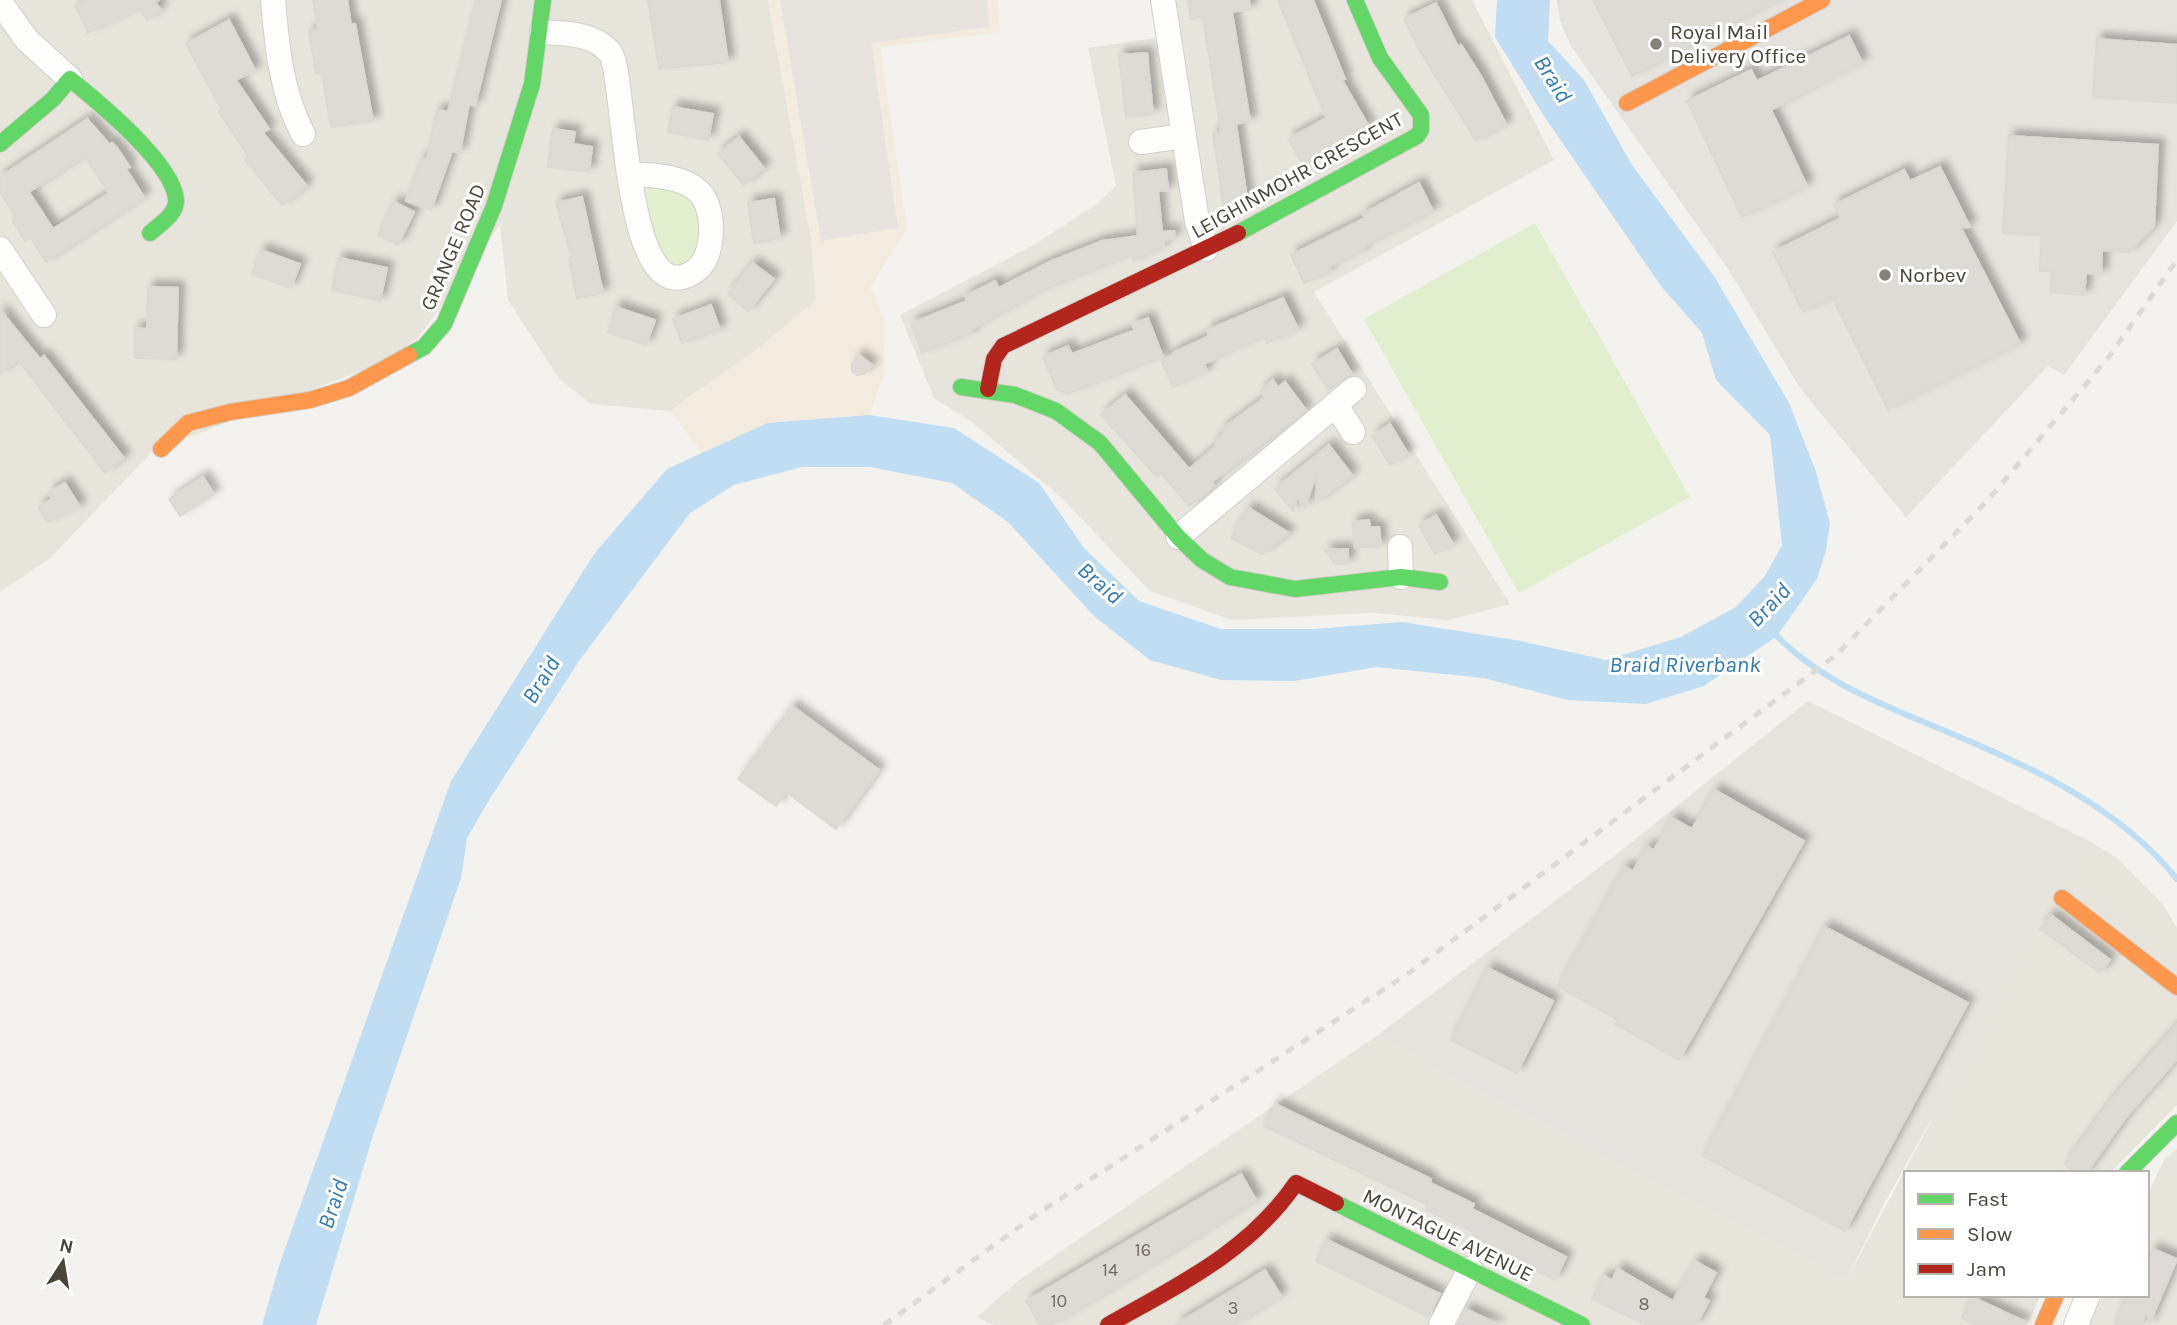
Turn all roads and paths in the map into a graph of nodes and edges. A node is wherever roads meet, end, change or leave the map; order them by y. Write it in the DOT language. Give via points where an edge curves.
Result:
graph roads {
  1 [pos="273,0"];
  2 [pos="543,0"];
  3 [pos="1163,0"];
  4 [pos="1355,0"];
  5 [pos="1822,0"];
  6 [pos="4,3"];
  7 [pos="542,32"];
  8 [pos="69,79"];
  9 [pos="1627,103"];
  10 [pos="303,134"];
  11 [pos="1184,136"];
  12 [pos="1141,142"];
  13 [pos="0,144"];
  14 [pos="629,176"];
  15 [pos="150,233"];
  16 [pos="1206,248"];
  17 [pos="0,249"];
  18 [pos="44,315"];
  19 [pos="961,387"];
  20 [pos="988,389"];
  21 [pos="1353,432"];
  22 [pos="160,449"];
  23 [pos="1178,537"];
  24 [pos="1400,547"];
  25 [pos="1401,577"];
  26 [pos="1440,582"];
  27 [pos="2062,898"];
  28 [pos="2177,987"];
  29 [pos="2177,1123"];
  30 [pos="2129,1171"];
  31 [pos="1470,1269"];
  32 [pos="2055,1297"];
  33 [pos="2087,1297"];
  34 [pos="1108,1325"];
  35 [pos="1441,1325"];
  36 [pos="1582,1325"];
  37 [pos="2043,1325"];
  38 [pos="2076,1325"];
  1 -- 10 [label="street" via="284,88"];
  2 -- 7 [label="street, GRANGE ROAD"];
  3 -- 11 [label="street"];
  4 -- 16 [label="street, LEIGHINMOHR CRESCENT" via="1380,58 1421,115 1421,130 1403,145"];
  5 -- 9 [label="street"];
  6 -- 8 [label="street" via="27,40"];
  7 -- 14 [label="street" via="585,37 611,54"];
  7 -- 22 [label="street, GRANGE ROAD" via="531,92 493,214 444,324 424,347 349,388 188,423"];
  8 -- 13 [label="street"];
  8 -- 15 [label="street" via="99,101 150,154 175,192 176,204 170,214"];
  11 -- 12 [label="street"];
  11 -- 16 [label="street" via="1197,221"];
  16 -- 20 [label="street, LEIGHINMOHR CRESCENT" via="1003,346 994,359"];
  17 -- 18 [label="street"];
  19 -- 20 [label="street"];
  20 -- 23 [label="street" via="1056,411 1100,443"];
  21 -- 23 [label="street" via="1345,397"];
  23 -- 25 [label="street" via="1202,560 1230,577 1295,589"];
  24 -- 25 [label="street"];
  25 -- 26 [label="street"];
  27 -- 28 [label="street"];
  29 -- 30 [label="street"];
  31 -- 34 [label="street, MONTAGUE AVENUE" via="1296,1183 1255,1236"];
  31 -- 35 [label="street"];
  31 -- 36 [label="street, MONTAGUE AVENUE"];
  32 -- 37 [label="street"];
  33 -- 38 [label="street"];
}
